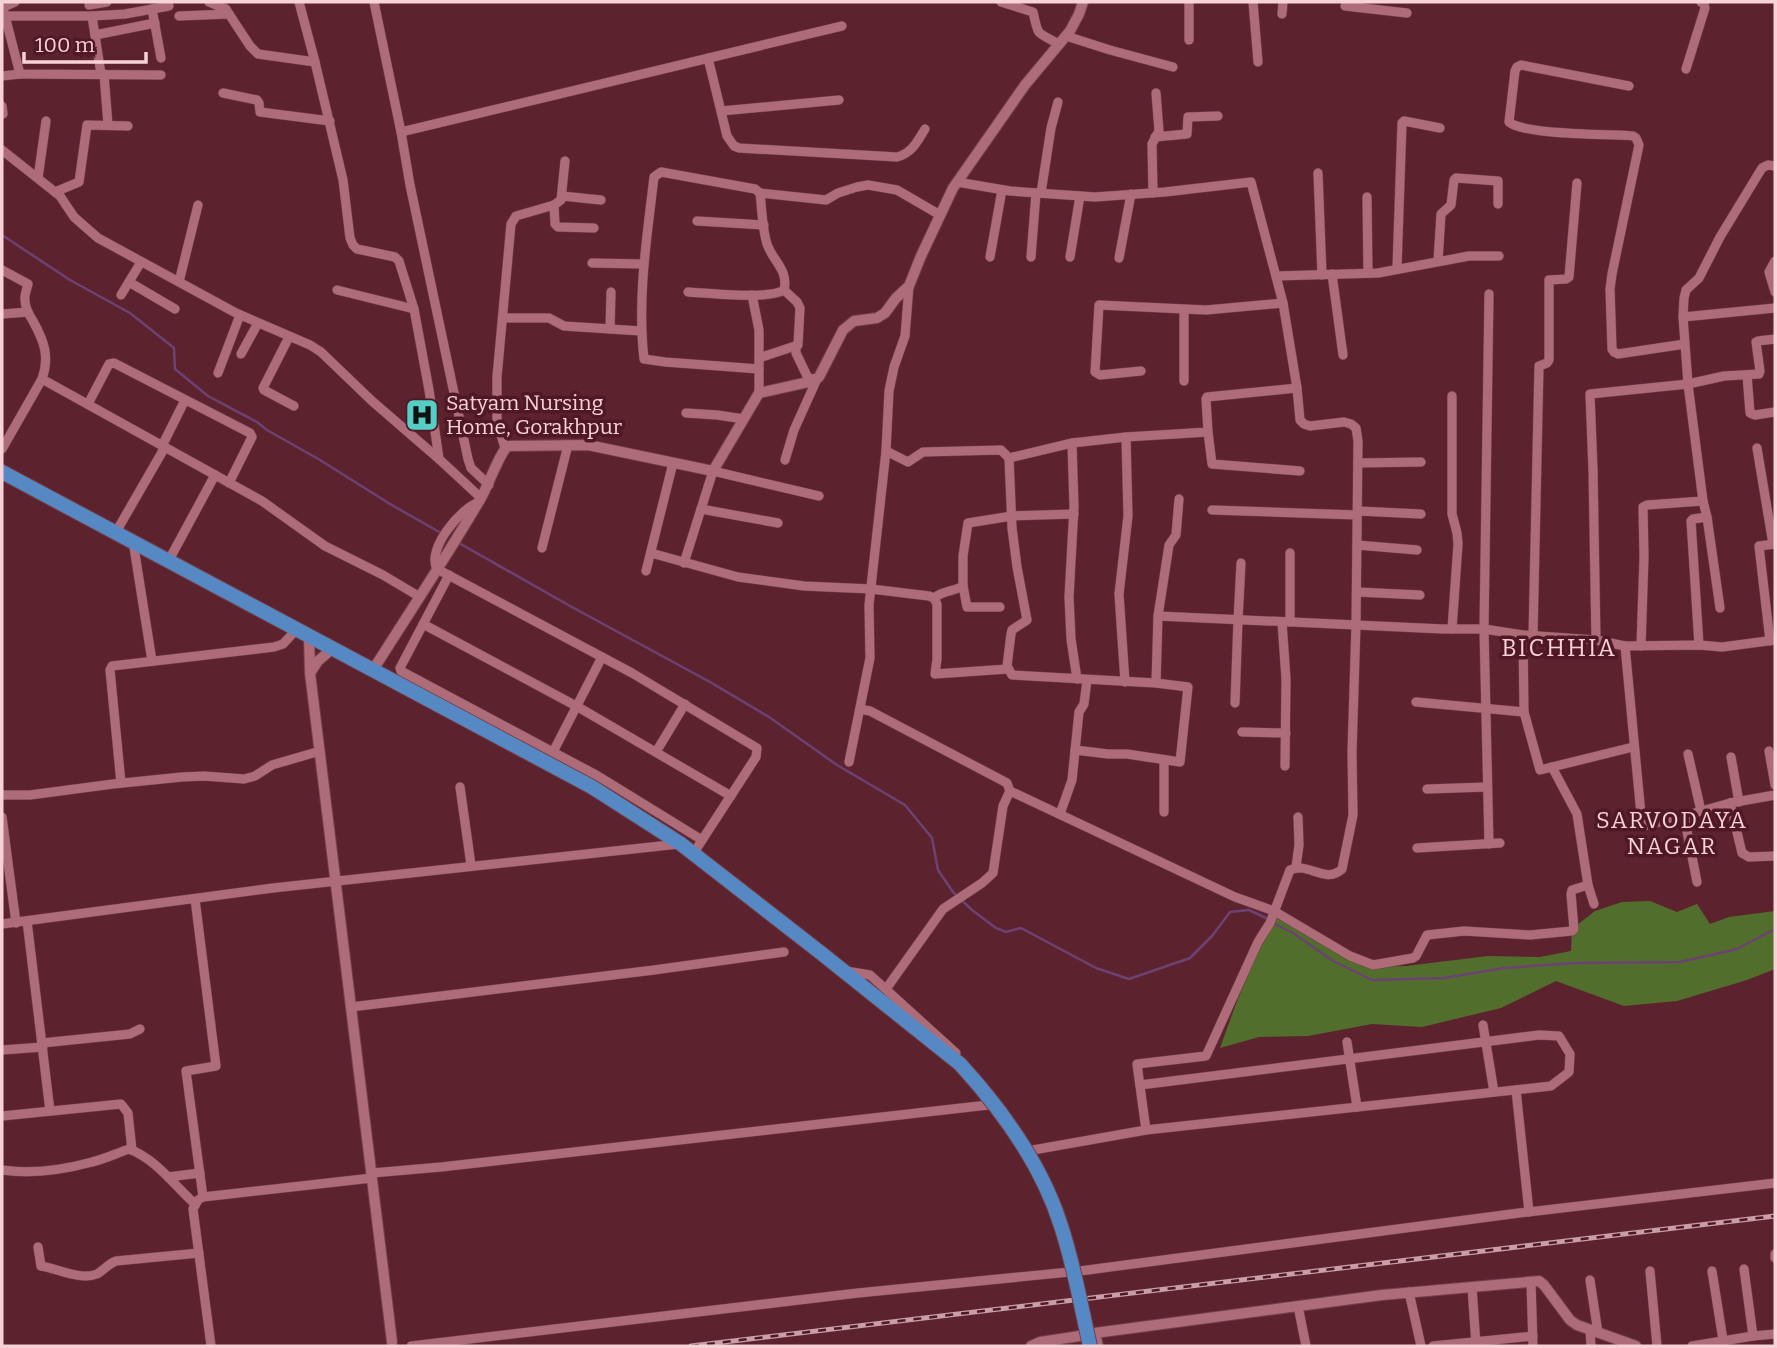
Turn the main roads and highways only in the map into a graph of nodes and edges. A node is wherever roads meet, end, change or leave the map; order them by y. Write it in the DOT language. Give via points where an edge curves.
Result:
graph roads {
  1 [pos="2,472"];
  2 [pos="1092,1340"];
  1 -- 2 [label="highway, bridge" via="331,649 472,716 592,787 681,844 857,981 960,1064 1017,1137 1061,1224"];
}
